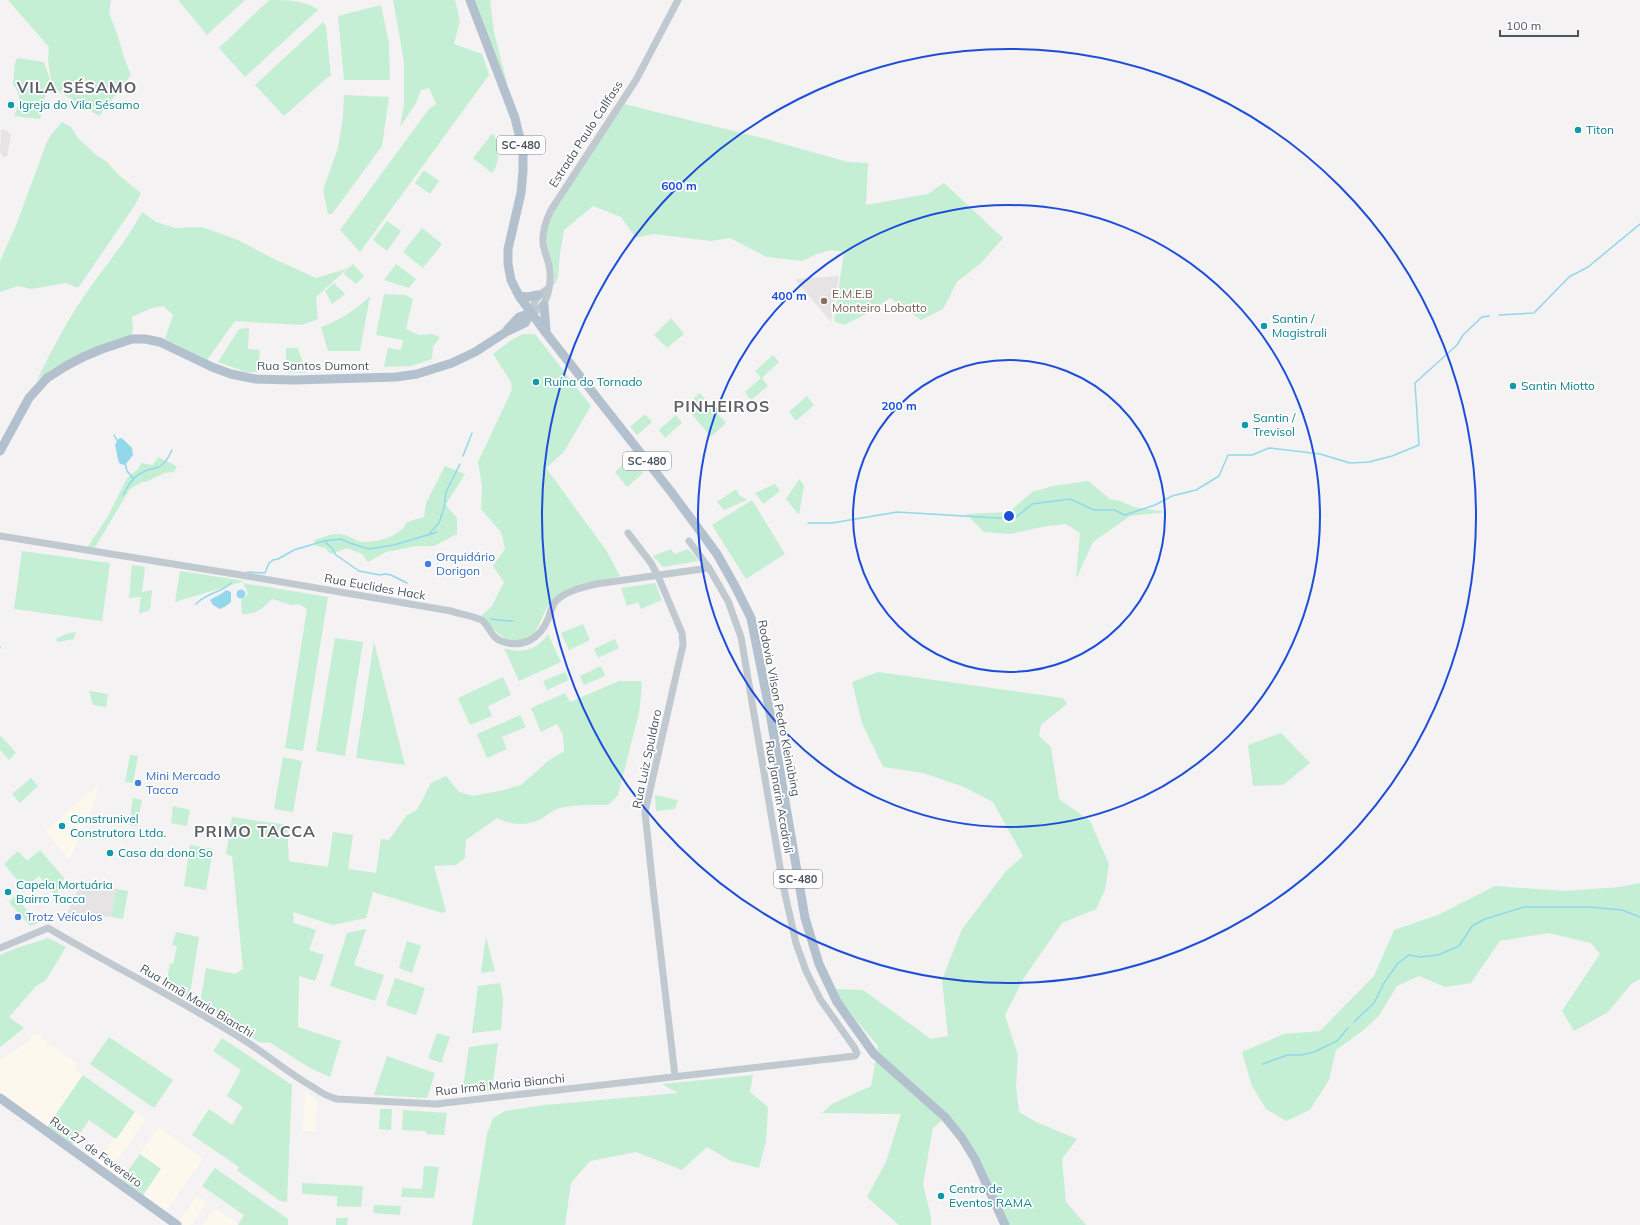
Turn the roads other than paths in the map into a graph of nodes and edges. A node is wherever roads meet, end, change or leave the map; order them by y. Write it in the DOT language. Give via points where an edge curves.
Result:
graph roads {
  1 [pos="470,0"];
  2 [pos="678,0"];
  3 [pos="549,288"];
  4 [pos="538,295"];
  5 [pos="519,296"];
  6 [pos="544,305"];
  7 [pos="531,313"];
  8 [pos="519,317"];
  9 [pos="518,327"];
  10 [pos="506,332"];
  11 [pos="546,333"];
  12 [pos="0,451"];
  13 [pos="628,533"];
  14 [pos="0,536"];
  15 [pos="689,541"];
  16 [pos="709,568"];
  17 [pos="658,576"];
  18 [pos="0,948"];
  19 [pos="856,1054"];
  20 [pos="675,1076"];
  21 [pos="0,1098"];
  22 [pos="172,1223"];
  23 [pos="1005,1225"];
  1 -- 5 [label="main road, Rodovia Vilson Pedro Kleinübing / SC-480" via="515,118 523,151 521,193 508,249 511,280"];
  2 -- 3 [label="street, Estrada Paulo Callfass" via="636,80 551,210 546,222 543,244 550,270"];
  3 -- 4 [label="street"];
  3 -- 6 [label="street, Estrada Paulo Callfass"];
  4 -- 5 [label="main road"];
  4 -- 7 [label="street"];
  5 -- 7 [label="main road, Rodovia Vilson Pedro Kleinübing / SC-480"];
  5 -- 8 [label="main road"];
  6 -- 7 [label="street"];
  6 -- 11 [label="main road"];
  7 -- 8 [label="main road"];
  7 -- 9 [label="main road, Rua Santos Dumont" via="525,323"];
  7 -- 11 [label="main road, Rodovia Vilson Pedro Kleinübing / SC-480"];
  8 -- 10 [label="main road, Rua Santos Dumont"];
  9 -- 10 [label="main road, Rua Santos Dumont"];
  9 -- 11 [label="main road" via="536,327"];
  10 -- 12 [label="main road, Rua Santos Dumont" via="482,347 434,370 396,377 321,380 249,378 212,368 160,342 132,339 83,357 47,378 29,398"];
  11 -- 23 [label="main road, Rodovia Vilson Pedro Kleinübing / SC-480" via="672,493 717,554 735,586 751,618 805,918 819,964 838,1002 874,1054 945,1117 962,1138 975,1159"];
  13 -- 17 [label="street, Rua Luiz Spuldaro"];
  14 -- 17 [label="street, Rua Euclides Hack" via="241,574 451,611 483,621 493,636 517,645 532,640 541,632 553,605 562,596 596,584"];
  15 -- 16 [label="street, Rua Janarin Acadroli"];
  16 -- 17 [label="street, Rua Euclides Hack"];
  16 -- 19 [label="street, Rua Janarin Acadroli" via="728,601 742,637 783,884 796,943 820,999 854,1047"];
  17 -- 20 [label="street, Rua Luiz Spuldaro" via="682,633 682,645 646,812"];
  18 -- 20 [label="street, Rua Irmã Maria Bianchi" via="48,928 234,1034 300,1080 330,1097 436,1104"];
  19 -- 20 [label="street, Rua Irmã Maria Bianchi"];
  21 -- 22 [label="main road, Rua 27 de Fevereiro"];
}
